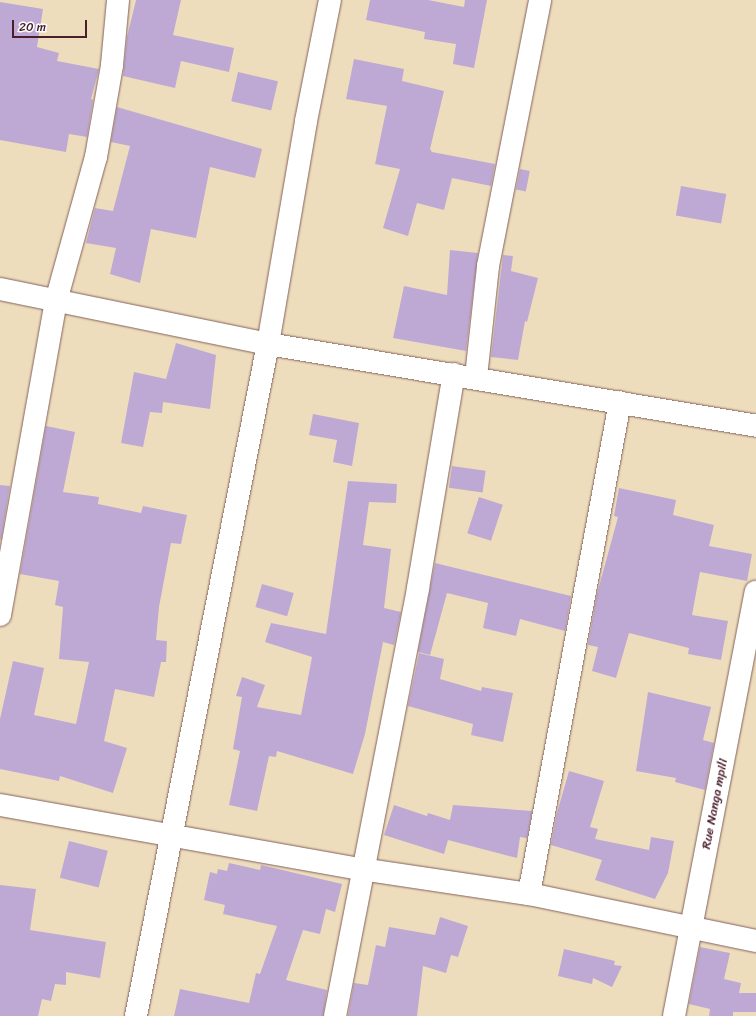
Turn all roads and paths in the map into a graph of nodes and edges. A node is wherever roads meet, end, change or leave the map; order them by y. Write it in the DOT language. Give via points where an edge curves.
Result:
graph roads {
  1 [pos="118,0"];
  2 [pos="330,0"];
  3 [pos="540,0"];
  4 [pos="0,290"];
  5 [pos="56,301"];
  6 [pos="268,344"];
  7 [pos="454,374"];
  8 [pos="476,377"];
  9 [pos="620,402"];
  10 [pos="756,426"];
  11 [pos="756,592"];
  12 [pos="0,615"];
  13 [pos="0,805"];
  14 [pos="172,835"];
  15 [pos="361,870"];
  16 [pos="529,894"];
  17 [pos="691,928"];
  18 [pos="756,941"];
  19 [pos="136,1016"];
  20 [pos="335,1016"];
  21 [pos="674,1016"];
  1 -- 5 [label="street" via="112,65 96,157"];
  2 -- 6 [label="street" via="306,121"];
  3 -- 8 [label="street" via="488,266"];
  4 -- 5 [label="street"];
  5 -- 6 [label="street"];
  5 -- 12 [label="street"];
  6 -- 7 [label="street"];
  6 -- 14 [label="street" via="211,623"];
  7 -- 8 [label="street"];
  7 -- 15 [label="street" via="418,588"];
  8 -- 9 [label="street"];
  9 -- 10 [label="street"];
  9 -- 16 [label="street"];
  11 -- 17 [label="street, Rue Nanga mpili"];
  13 -- 14 [label="street"];
  14 -- 15 [label="street"];
  14 -- 19 [label="street"];
  15 -- 16 [label="street"];
  15 -- 20 [label="street"];
  16 -- 17 [label="street"];
  17 -- 18 [label="street"];
  17 -- 21 [label="street, Rue Nanga mpili"];
}
